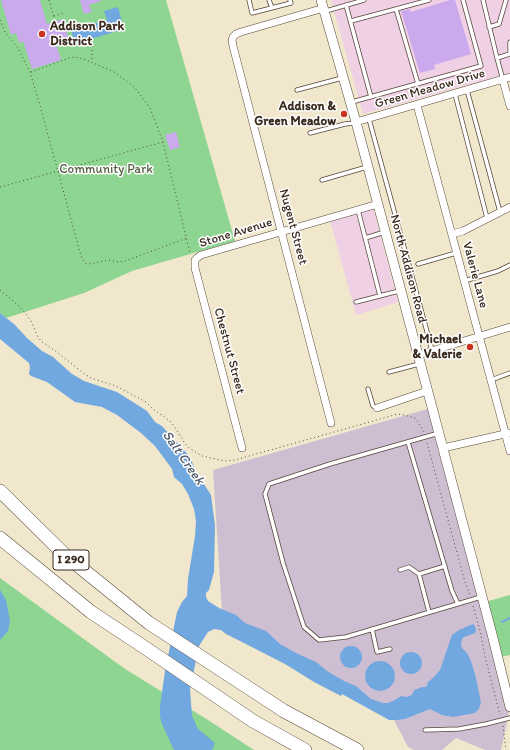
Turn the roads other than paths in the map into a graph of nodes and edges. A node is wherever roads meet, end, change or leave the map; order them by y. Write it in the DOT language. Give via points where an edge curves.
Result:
graph roads {
  1 [pos="249,0"];
  2 [pos="269,0"];
  3 [pos="290,0"];
  4 [pos="364,0"];
  5 [pos="429,0"];
  6 [pos="464,0"];
  7 [pos="483,0"];
  8 [pos="506,0"];
  9 [pos="346,5"];
  10 [pos="323,6"];
  11 [pos="272,8"];
  12 [pos="396,9"];
  13 [pos="351,21"];
  14 [pos="489,27"];
  15 [pos="510,42"];
  16 [pos="510,54"];
  17 [pos="497,58"];
  18 [pos="343,77"];
  19 [pos="506,78"];
  20 [pos="418,84"];
  21 [pos="297,90"];
  22 [pos="467,90"];
  23 [pos="455,94"];
  24 [pos="371,97"];
  25 [pos="350,102"];
  26 [pos="417,105"];
  27 [pos="510,106"];
  28 [pos="369,119"];
  29 [pos="356,122"];
  30 [pos="310,133"];
  31 [pos="368,167"];
  32 [pos="322,180"];
  33 [pos="378,204"];
  34 [pos="510,207"];
  35 [pos="358,210"];
  36 [pos="500,212"];
  37 [pos="487,219"];
  38 [pos="282,232"];
  39 [pos="385,232"];
  40 [pos="452,234"];
  41 [pos="365,238"];
  42 [pos="456,253"];
  43 [pos="195,260"];
  44 [pos="418,264"];
  45 [pos="510,265"];
  46 [pos="464,281"];
  47 [pos="400,290"];
  48 [pos="380,296"];
  49 [pos="356,302"];
  50 [pos="510,327"];
  51 [pos="479,337"];
  52 [pos="432,350"];
  53 [pos="419,359"];
  54 [pos="389,372"];
  55 [pos="510,373"];
  56 [pos="491,380"];
  57 [pos="368,389"];
  58 [pos="427,391"];
  59 [pos="377,408"];
  60 [pos="331,423"];
  61 [pos="439,433"];
  62 [pos="508,433"];
  63 [pos="408,442"];
  64 [pos="242,448"];
  65 [pos="443,448"];
  66 [pos="510,451"];
  67 [pos="0,491"];
  68 [pos="0,538"];
  69 [pos="445,566"];
  70 [pos="400,570"];
  71 [pos="419,574"];
  72 [pos="482,597"];
  73 [pos="458,604"];
  74 [pos="429,612"];
  75 [pos="372,629"];
  76 [pos="390,649"];
  77 [pos="510,707"];
  78 [pos="510,718"];
  79 [pos="425,730"];
  80 [pos="305,750"];
  81 [pos="357,750"];
  1 -- 11 [label="lane" via="252,13"];
  2 -- 11 [label="lane"];
  3 -- 11 [label="lane" via="291,2"];
  4 -- 9 [label="lane"];
  5 -- 12 [label="lane"];
  6 -- 20 [label="lane" via="481,66"];
  7 -- 14 [label="lane"];
  8 -- 14 [label="lane" via="499,24"];
  9 -- 10 [label="lane"];
  9 -- 13 [label="lane"];
  10 -- 18 [label="street, North Addison Road"];
  10 -- 38 [label="street, Nugent Street" via="241,32 232,40"];
  12 -- 13 [label="lane"];
  12 -- 20 [label="lane"];
  13 -- 24 [label="lane"];
  14 -- 17 [label="lane"];
  15 -- 16 [label="lane"];
  16 -- 17 [label="lane"];
  17 -- 19 [label="lane"];
  18 -- 21 [label="lane"];
  18 -- 25 [label="street, North Addison Road"];
  19 -- 22 [label="street, Green Meadow Drive"];
  19 -- 27 [label="street"];
  20 -- 24 [label="lane"];
  22 -- 23 [label="street, Green Meadow Drive"];
  22 -- 36 [label="lane"];
  23 -- 26 [label="street, Green Meadow Drive"];
  23 -- 37 [label="lane"];
  24 -- 25 [label="lane"];
  25 -- 29 [label="street, North Addison Road"];
  26 -- 28 [label="street, Green Meadow Drive"];
  26 -- 40 [label="street, Valerie Lane"];
  28 -- 29 [label="street, Green Meadow Drive"];
  28 -- 52 [label="lane"];
  29 -- 30 [label="lane"];
  29 -- 31 [label="street, North Addison Road"];
  31 -- 32 [label="lane"];
  31 -- 33 [label="street, North Addison Road"];
  33 -- 35 [label="street, Stone Avenue"];
  33 -- 39 [label="street, North Addison Road"];
  34 -- 36 [label="street"];
  35 -- 38 [label="street, Stone Avenue"];
  35 -- 41 [label="lane"];
  36 -- 37 [label="street"];
  37 -- 40 [label="street"];
  38 -- 43 [label="street, Stone Avenue" via="201,255"];
  38 -- 60 [label="street, Nugent Street"];
  39 -- 41 [label="lane"];
  39 -- 47 [label="street, North Addison Road"];
  40 -- 42 [label="street, Valerie Lane"];
  41 -- 48 [label="lane"];
  42 -- 44 [label="lane"];
  42 -- 46 [label="street, Valerie Lane"];
  43 -- 64 [label="street, Chestnut Street"];
  45 -- 46 [label="lane"];
  46 -- 51 [label="street, Valerie Lane"];
  47 -- 48 [label="lane"];
  47 -- 53 [label="street, North Addison Road"];
  48 -- 49 [label="lane"];
  50 -- 51 [label="street"];
  51 -- 52 [label="street"];
  51 -- 56 [label="street, Valerie Lane"];
  52 -- 53 [label="street"];
  53 -- 54 [label="lane"];
  53 -- 58 [label="street, North Addison Road"];
  55 -- 56 [label="lane"];
  56 -- 62 [label="street, Valerie Lane"];
  57 -- 59 [label="lane" via="373,406"];
  58 -- 59 [label="street"];
  58 -- 61 [label="street, North Addison Road"];
  61 -- 63 [label="lane"];
  61 -- 65 [label="street, North Addison Road"];
  62 -- 65 [label="street"];
  62 -- 66 [label="street, Valerie Lane"];
  63 -- 69 [label="lane"];
  63 -- 75 [label="lane" via="269,484 265,494 282,563 304,627 319,640 346,637"];
  65 -- 72 [label="street, North Addison Road"];
  67 -- 81 [label="highway, I 290" via="65,555 149,622 284,711"];
  68 -- 80 [label="highway, I 290" via="90,612 254,721"];
  69 -- 71 [label="lane"];
  69 -- 73 [label="lane"];
  70 -- 71 [label="lane" via="410,567"];
  71 -- 74 [label="lane"];
  72 -- 73 [label="lane"];
  72 -- 77 [label="street, North Addison Road"];
  73 -- 74 [label="lane"];
  74 -- 75 [label="lane"];
  75 -- 76 [label="lane" via="377,652"];
  78 -- 79 [label="lane" via="459,729"];
}
